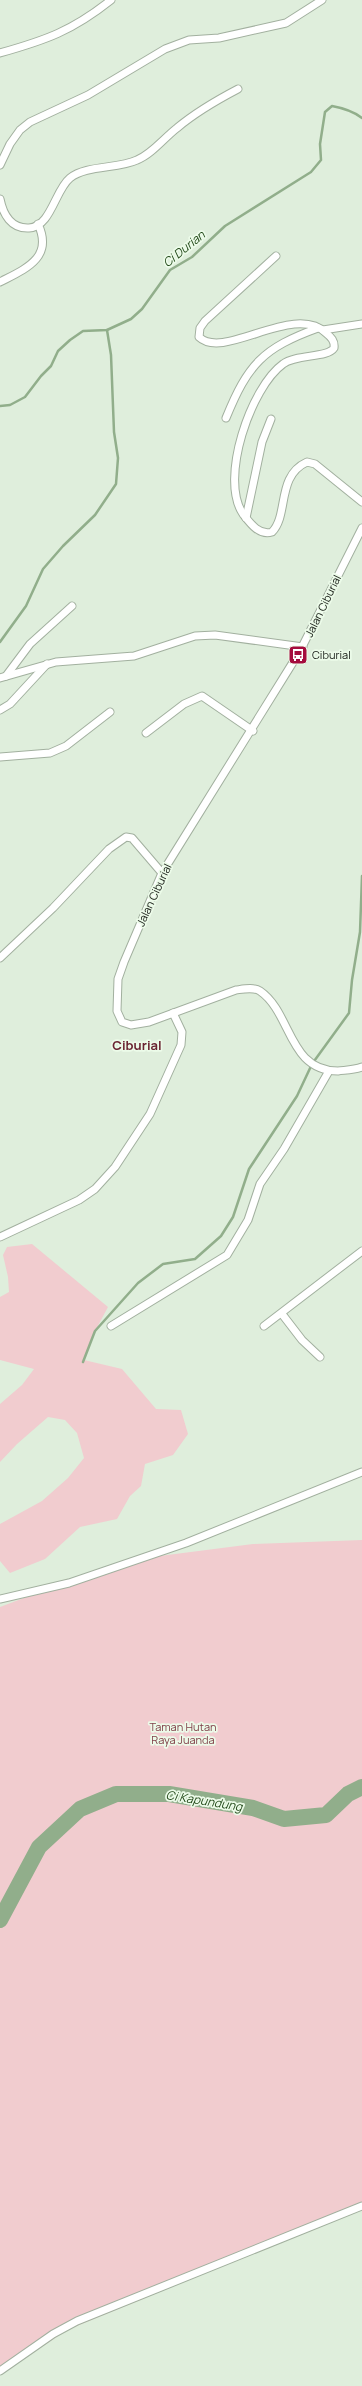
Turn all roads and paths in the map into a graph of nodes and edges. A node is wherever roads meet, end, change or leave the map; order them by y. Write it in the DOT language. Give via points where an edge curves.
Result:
graph roads {
  1 [pos="111,0"];
  2 [pos="322,0"];
  3 [pos="0,53"];
  4 [pos="238,89"];
  5 [pos="0,165"];
  6 [pos="0,199"];
  7 [pos="38,224"];
  8 [pos="276,256"];
  9 [pos="0,282"];
  10 [pos="362,324"];
  11 [pos="320,329"];
  12 [pos="226,418"];
  13 [pos="271,419"];
  14 [pos="362,502"];
  15 [pos="246,518"];
  16 [pos="362,528"];
  17 [pos="72,606"];
  18 [pos="303,647"];
  19 [pos="47,664"];
  20 [pos="3,677"];
  21 [pos="0,710"];
  22 [pos="110,712"];
  23 [pos="253,730"];
  24 [pos="146,733"];
  25 [pos="0,757"];
  26 [pos="162,873"];
  27 [pos="0,958"];
  28 [pos="172,1013"];
  29 [pos="362,1067"];
  30 [pos="329,1071"];
  31 [pos="0,1237"];
  32 [pos="362,1252"];
  33 [pos="282,1314"];
  34 [pos="111,1326"];
  35 [pos="264,1326"];
  36 [pos="320,1357"];
  37 [pos="362,1472"];
  38 [pos="0,1599"];
  39 [pos="362,2206"];
  40 [pos="0,2371"];
  1 -- 3 [label="street" via="71,28 41,41"];
  2 -- 5 [label="street" via="286,24 219,38 189,40 165,49 88,95 30,122 20,130 10,144"];
  4 -- 7 [label="street" via="206,106 138,160 84,172 70,178"];
  6 -- 7 [label="street" via="7,218 14,224 30,228"];
  7 -- 9 [label="street" via="43,239 42,252 25,269"];
  8 -- 11 [label="street" via="205,320 200,328 200,337 204,341 221,343 282,326 309,324"];
  10 -- 11 [label="street"];
  11 -- 12 [label="street" via="276,346 264,355 240,386"];
  11 -- 15 [label="street" via="333,340 335,345 332,352 294,358 284,363 264,384 251,406 234,477 236,499"];
  13 -- 15 [label="street" via="262,442"];
  14 -- 15 [label="street" via="316,464 307,462 300,465 291,476 277,526 272,532 260,532"];
  16 -- 18 [label="street, Jalan Ciburial"];
  17 -- 20 [label="street" via="30,644"];
  18 -- 19 [label="street" via="215,635 196,636 134,656"];
  18 -- 23 [label="street, Jalan Ciburial"];
  19 -- 20 [label="street"];
  19 -- 21 [label="street" via="15,699"];
  22 -- 25 [label="street" via="66,746 50,753"];
  23 -- 24 [label="street" via="202,696 184,704"];
  23 -- 26 [label="street, Jalan Ciburial"];
  26 -- 27 [label="street" via="132,838 126,837 109,849 53,908"];
  26 -- 28 [label="street, Jalan Ciburial" via="118,979 117,1011 122,1022 131,1025 149,1022"];
  28 -- 30 [label="street, Jalan Ciburial" via="236,990 259,990 276,1010 296,1048 308,1060"];
  28 -- 31 [label="street" via="182,1032 181,1045 150,1114 115,1167 95,1189 79,1200"];
  29 -- 30 [label="street"];
  30 -- 34 [label="street" via="284,1149 260,1184 248,1220 232,1250"];
  32 -- 33 [label="street" via="301,1296"];
  33 -- 35 [label="street"];
  33 -- 36 [label="street" via="302,1340"];
  37 -- 38 [label="street" via="186,1542 69,1583"];
  39 -- 40 [label="street" via="77,2321 53,2334"];
}
